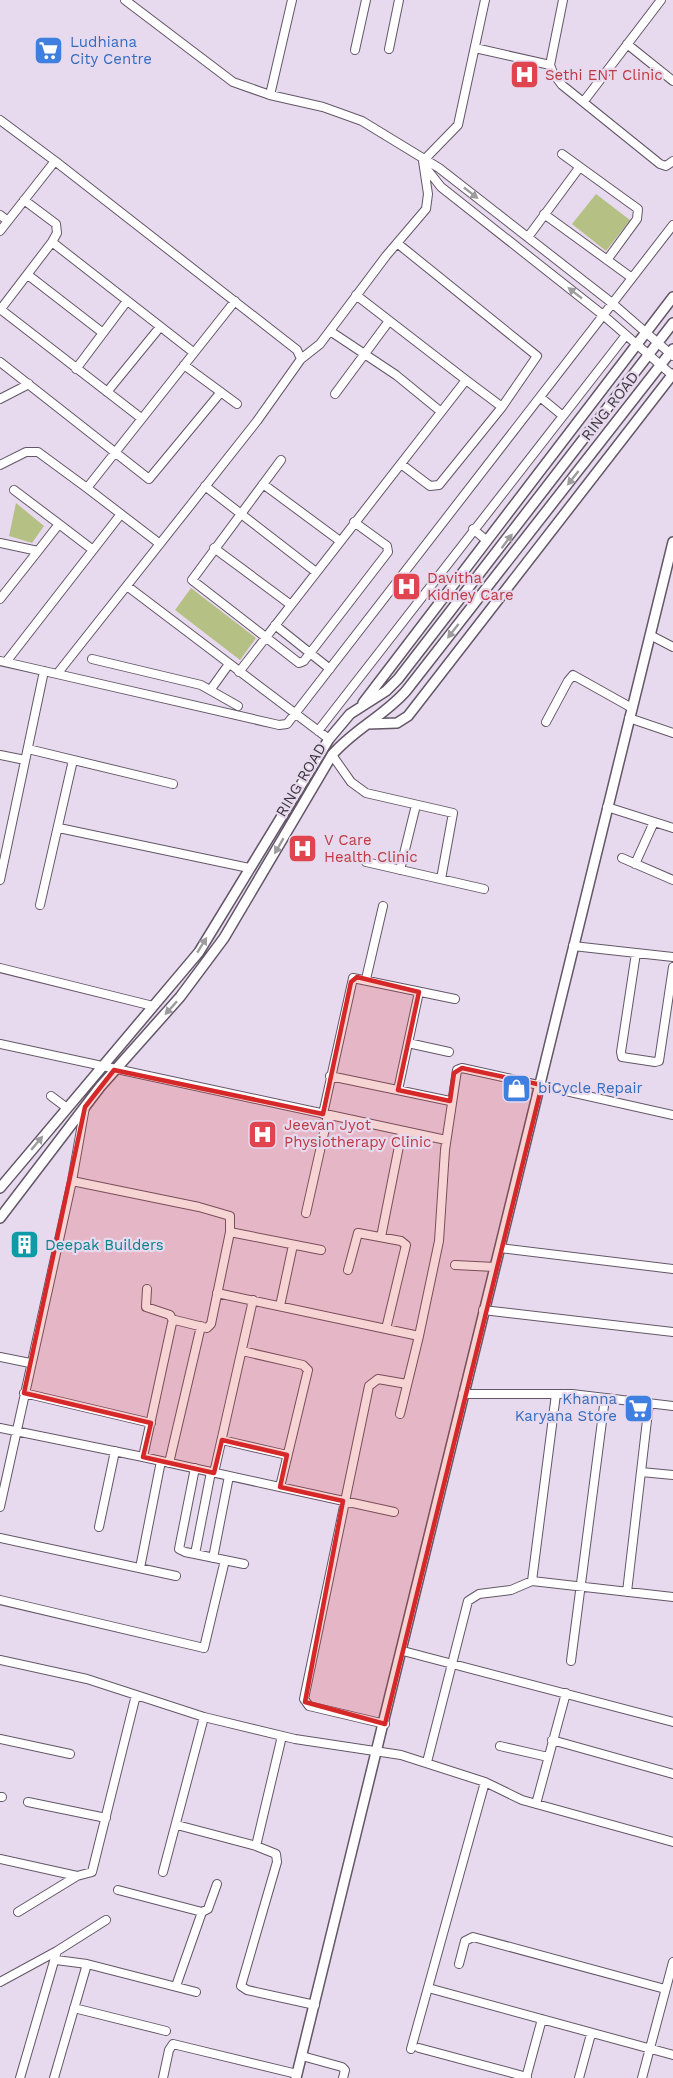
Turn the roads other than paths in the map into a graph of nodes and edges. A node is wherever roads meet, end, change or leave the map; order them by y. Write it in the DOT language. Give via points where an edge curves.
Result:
graph roads {
  1 [pos="125,0"];
  2 [pos="292,0"];
  3 [pos="366,0"];
  4 [pos="399,0"];
  5 [pos="485,0"];
  6 [pos="563,0"];
  7 [pos="661,0"];
  8 [pos="627,44"];
  9 [pos="475,48"];
  10 [pos="388,49"];
  11 [pos="355,50"];
  12 [pos="550,64"];
  13 [pos="673,81"];
  14 [pos="270,95"];
  15 [pos="584,101"];
  16 [pos="0,120"];
  17 [pos="562,154"];
  18 [pos="423,160"];
  19 [pos="673,161"];
  20 [pos="55,162"];
  21 [pos="579,168"];
  22 [pos="24,200"];
  23 [pos="0,214"];
  24 [pos="544,214"];
  25 [pos="8,221"];
  26 [pos="673,225"];
  27 [pos="0,231"];
  28 [pos="528,237"];
  29 [pos="52,242"];
  30 [pos="397,243"];
  31 [pos="607,260"];
  32 [pos="28,275"];
  33 [pos="632,278"];
  34 [pos="356,296"];
  35 [pos="673,297"];
  36 [pos="127,301"];
  37 [pos="235,301"];
  38 [pos="612,303"];
  39 [pos="0,310"];
  40 [pos="603,315"];
  41 [pos="389,321"];
  42 [pos="673,323"];
  43 [pos="160,327"];
  44 [pos="330,331"];
  45 [pos="645,332"];
  46 [pos="104,333"];
  47 [pos="626,334"];
  48 [pos="657,343"];
  49 [pos="636,344"];
  50 [pos="193,352"];
  51 [pos="365,353"];
  52 [pos="672,353"];
  53 [pos="649,355"];
  54 [pos="301,359"];
  55 [pos="0,362"];
  56 [pos="184,364"];
  57 [pos="660,365"];
  58 [pos="76,369"];
  59 [pos="673,375"];
  60 [pos="466,380"];
  61 [pos="28,384"];
  62 [pos="107,392"];
  63 [pos="221,392"];
  64 [pos="335,394"];
  65 [pos="540,397"];
  66 [pos="0,399"];
  67 [pos="237,404"];
  68 [pos="502,407"];
  69 [pos="440,411"];
  70 [pos="563,416"];
  71 [pos="141,418"];
  72 [pos="115,452"];
  73 [pos="592,453"];
  74 [pos="281,460"];
  75 [pos="603,463"];
  76 [pos="401,464"];
  77 [pos="0,465"];
  78 [pos="263,484"];
  79 [pos="205,486"];
  80 [pos="87,488"];
  81 [pos="14,490"];
  82 [pos="121,514"];
  83 [pos="240,514"];
  84 [pos="354,522"];
  85 [pos="59,524"];
  86 [pos="473,529"];
  87 [pos="486,540"];
  88 [pos="340,541"];
  89 [pos="673,542"];
  90 [pos="0,543"];
  91 [pos="160,544"];
  92 [pos="214,548"];
  93 [pos="93,550"];
  94 [pos="38,551"];
  95 [pos="316,572"];
  96 [pos="127,586"];
  97 [pos="0,599"];
  98 [pos="291,605"];
  99 [pos="275,625"];
  100 [pos="650,634"];
  101 [pos="266,638"];
  102 [pos="673,647"];
  103 [pos="310,653"];
  104 [pos="92,659"];
  105 [pos="3,662"];
  106 [pos="229,664"];
  107 [pos="330,669"];
  108 [pos="44,671"];
  109 [pos="239,672"];
  110 [pos="57,674"];
  111 [pos="211,689"];
  112 [pos="238,706"];
  113 [pos="360,707"];
  114 [pos="632,708"];
  115 [pos="296,714"];
  116 [pos="629,718"];
  117 [pos="546,722"];
  118 [pos="367,724"];
  119 [pos="318,731"];
  120 [pos="673,733"];
  121 [pos="329,739"];
  122 [pos="27,749"];
  123 [pos="0,755"];
  124 [pos="332,756"];
  125 [pos="25,760"];
  126 [pos="73,760"];
  127 [pos="173,784"];
  128 [pos="416,805"];
  129 [pos="607,807"];
  130 [pos="654,822"];
  131 [pos="59,828"];
  132 [pos="673,828"];
  133 [pos="622,858"];
  134 [pos="366,862"];
  135 [pos="635,864"];
  136 [pos="249,868"];
  137 [pos="400,870"];
  138 [pos="441,879"];
  139 [pos="0,880"];
  140 [pos="673,880"];
  141 [pos="484,889"];
  142 [pos="40,905"];
  143 [pos="383,906"];
  144 [pos="573,946"];
  145 [pos="636,953"];
  146 [pos="671,958"];
  147 [pos="673,967"];
  148 [pos="0,968"];
  149 [pos="366,979"];
  150 [pos="419,992"];
  151 [pos="455,999"];
  152 [pos="153,1006"];
  153 [pos="670,1008"];
  154 [pos="408,1043"];
  155 [pos="0,1044"];
  156 [pos="449,1052"];
  157 [pos="102,1066"];
  158 [pos="114,1070"];
  159 [pos="330,1076"];
  160 [pos="542,1085"];
  161 [pos="398,1090"];
  162 [pos="51,1096"];
  163 [pos="450,1101"];
  164 [pos="85,1107"];
  165 [pos="66,1108"];
  166 [pos="326,1114"];
  167 [pos="673,1115"];
  168 [pos="402,1131"];
  169 [pos="446,1140"];
  170 [pos="72,1181"];
  171 [pos="0,1188"];
  172 [pos="306,1213"];
  173 [pos="0,1218"];
  174 [pos="230,1232"];
  175 [pos="381,1237"];
  176 [pos="293,1245"];
  177 [pos="500,1248"];
  178 [pos="321,1250"];
  179 [pos="455,1265"];
  180 [pos="495,1267"];
  181 [pos="673,1269"];
  182 [pos="348,1270"];
  183 [pos="147,1289"];
  184 [pos="217,1293"];
  185 [pos="253,1300"];
  186 [pos="280,1306"];
  187 [pos="483,1310"];
  188 [pos="173,1321"];
  189 [pos="201,1326"];
  190 [pos="386,1329"];
  191 [pos="673,1332"];
  192 [pos="419,1336"];
  193 [pos="242,1351"];
  194 [pos="0,1357"];
  195 [pos="30,1363"];
  196 [pos="407,1384"];
  197 [pos="24,1393"];
  198 [pos="464,1394"];
  199 [pos="556,1394"];
  200 [pos="605,1398"];
  201 [pos="649,1404"];
  202 [pos="673,1406"];
  203 [pos="400,1414"];
  204 [pos="151,1423"];
  205 [pos="0,1428"];
  206 [pos="16,1431"];
  207 [pos="222,1440"];
  208 [pos="116,1451"];
  209 [pos="287,1455"];
  210 [pos="143,1457"];
  211 [pos="165,1462"];
  212 [pos="195,1468"];
  213 [pos="213,1472"];
  214 [pos="641,1472"];
  215 [pos="673,1475"];
  216 [pos="229,1476"];
  217 [pos="280,1487"];
  218 [pos="344,1501"];
  219 [pos="0,1507"];
  220 [pos="394,1512"];
  221 [pos="99,1527"];
  222 [pos="0,1538"];
  223 [pos="195,1554"];
  224 [pos="213,1558"];
  225 [pos="225,1560"];
  226 [pos="244,1564"];
  227 [pos="140,1568"];
  228 [pos="176,1576"];
  229 [pos="532,1581"];
  230 [pos="583,1586"];
  231 [pos="627,1592"];
  232 [pos="673,1597"];
  233 [pos="0,1600"];
  234 [pos="403,1651"];
  235 [pos="0,1660"];
  236 [pos="572,1661"];
  237 [pos="453,1663"];
  238 [pos="566,1693"];
  239 [pos="136,1695"];
  240 [pos="204,1717"];
  241 [pos="673,1722"];
  242 [pos="385,1724"];
  243 [pos="282,1736"];
  244 [pos="0,1739"];
  245 [pos="552,1740"];
  246 [pos="500,1746"];
  247 [pos="378,1750"];
  248 [pos="70,1754"];
  249 [pos="548,1757"];
  250 [pos="427,1762"];
  251 [pos="673,1774"];
  252 [pos="485,1782"];
  253 [pos="28,1802"];
  254 [pos="536,1804"];
  255 [pos="105,1818"];
  256 [pos="177,1825"];
  257 [pos="673,1842"];
  258 [pos="256,1846"];
  259 [pos="0,1859"];
  260 [pos="163,1872"];
  261 [pos="77,1876"];
  262 [pos="217,1884"];
  263 [pos="118,1890"];
  264 [pos="18,1912"];
  265 [pos="202,1912"];
  266 [pos="106,1920"];
  267 [pos="56,1956"];
  268 [pos="459,1964"];
  269 [pos="87,1965"];
  270 [pos="672,1966"];
  271 [pos="0,1982"];
  272 [pos="176,1986"];
  273 [pos="432,1989"];
  274 [pos="665,1989"];
  275 [pos="196,1992"];
  276 [pos="315,2005"];
  277 [pos="74,2008"];
  278 [pos="542,2019"];
  279 [pos="166,2031"];
  280 [pos="591,2034"];
  281 [pos="649,2049"];
  282 [pos="673,2055"];
  283 [pos="302,2056"];
  284 [pos="297,2076"];
  285 [pos="20,2078"];
  286 [pos="54,2078"];
  287 [pos="163,2078"];
  288 [pos="343,2078"];
  289 [pos="526,2078"];
  290 [pos="579,2078"];
  291 [pos="642,2078"];
  1 -- 14 [label="street" via="233,82"];
  2 -- 14 [label="street"];
  3 -- 11 [label="street"];
  4 -- 10 [label="street"];
  5 -- 9 [label="street"];
  6 -- 12 [label="street"];
  7 -- 8 [label="street"];
  8 -- 13 [label="street"];
  8 -- 15 [label="street"];
  9 -- 12 [label="street"];
  9 -- 18 [label="street" via="458,125"];
  12 -- 15 [label="street" via="557,80"];
  14 -- 18 [label="street" via="362,121"];
  15 -- 19 [label="street" via="660,164 666,166"];
  16 -- 20 [label="street"];
  17 -- 21 [label="street"];
  18 -- 28 [label="street, one-way" via="439,168"];
  18 -- 30 [label="street" via="426,209"];
  40 -- 18 [label="street, one-way" via="441,187 429,175"];
  20 -- 22 [label="street"];
  20 -- 37 [label="street"];
  21 -- 24 [label="street"];
  21 -- 31 [label="street" via="638,209 637,219"];
  22 -- 25 [label="street"];
  22 -- 29 [label="street" via="56,224"];
  23 -- 25 [label="street"];
  24 -- 28 [label="street"];
  24 -- 31 [label="street"];
  25 -- 27 [label="street"];
  26 -- 33 [label="street"];
  28 -- 38 [label="street"];
  29 -- 32 [label="street"];
  29 -- 36 [label="street"];
  30 -- 34 [label="street"];
  30 -- 68 [label="street" via="536,352 536,360"];
  31 -- 33 [label="street"];
  32 -- 39 [label="street"];
  32 -- 46 [label="street"];
  33 -- 38 [label="street"];
  34 -- 41 [label="street"];
  34 -- 44 [label="street"];
  35 -- 45 [label="street"];
  36 -- 43 [label="street"];
  36 -- 46 [label="street"];
  37 -- 50 [label="street"];
  37 -- 54 [label="street" via="297,350"];
  38 -- 40 [label="street"];
  38 -- 45 [label="street"];
  39 -- 58 [label="street"];
  40 -- 47 [label="street"];
  40 -- 65 [label="street"];
  41 -- 51 [label="street"];
  41 -- 60 [label="street"];
  42 -- 48 [label="street, RING ROAD"];
  43 -- 50 [label="street"];
  43 -- 62 [label="street"];
  44 -- 51 [label="street"];
  44 -- 54 [label="street"];
  45 -- 48 [label="street"];
  45 -- 49 [label="street"];
  46 -- 58 [label="street"];
  47 -- 49 [label="street"];
  47 -- 70 [label="street"];
  48 -- 52 [label="street"];
  48 -- 53 [label="street, RING ROAD"];
  49 -- 53 [label="street"];
  49 -- 87 [label="street"];
  50 -- 56 [label="street"];
  51 -- 64 [label="street"];
  51 -- 69 [label="street"];
  52 -- 57 [label="street, RING ROAD"];
  53 -- 57 [label="street"];
  113 -- 53 [label="street, RING ROAD, one-way" via="398,679"];
  54 -- 79 [label="street"];
  55 -- 61 [label="street"];
  56 -- 63 [label="street"];
  56 -- 71 [label="street"];
  57 -- 59 [label="street"];
  57 -- 73 [label="street, RING ROAD"];
  58 -- 62 [label="street"];
  59 -- 75 [label="street"];
  60 -- 68 [label="street"];
  60 -- 69 [label="street"];
  61 -- 66 [label="street"];
  61 -- 72 [label="street"];
  62 -- 71 [label="street"];
  63 -- 67 [label="street"];
  63 -- 72 [label="street" via="152,478 145,478"];
  65 -- 70 [label="street"];
  65 -- 107 [label="street"];
  68 -- 76 [label="street" via="439,485 430,486"];
  69 -- 76 [label="street"];
  70 -- 86 [label="street"];
  71 -- 72 [label="street"];
  72 -- 80 [label="street"];
  73 -- 75 [label="street"];
  73 -- 118 [label="street, RING ROAD, one-way" via="406,692"];
  74 -- 78 [label="street"];
  75 -- 118 [label="street" via="408,716 398,723"];
  76 -- 84 [label="street"];
  77 -- 80 [label="street" via="26,452 38,452"];
  78 -- 83 [label="street"];
  78 -- 88 [label="street"];
  79 -- 83 [label="street"];
  79 -- 91 [label="street"];
  80 -- 82 [label="street"];
  81 -- 85 [label="street"];
  82 -- 91 [label="street"];
  82 -- 93 [label="street"];
  83 -- 92 [label="street"];
  83 -- 95 [label="street"];
  84 -- 88 [label="street"];
  84 -- 103 [label="street" via="387,546 388,552"];
  85 -- 93 [label="street"];
  85 -- 94 [label="street"];
  86 -- 87 [label="street"];
  86 -- 119 [label="street"];
  87 -- 113 [label="street"];
  88 -- 95 [label="street"];
  89 -- 100 [label="street"];
  90 -- 94 [label="street"];
  91 -- 96 [label="street"];
  92 -- 98 [label="street"];
  92 -- 101 [label="street" via="193,576 194,583"];
  93 -- 105 [label="street"];
  94 -- 97 [label="street"];
  95 -- 98 [label="street"];
  96 -- 106 [label="street"];
  96 -- 110 [label="street"];
  98 -- 99 [label="street"];
  99 -- 101 [label="street"];
  99 -- 103 [label="street"];
  100 -- 102 [label="street"];
  100 -- 114 [label="street"];
  101 -- 103 [label="street" via="299,663"];
  101 -- 109 [label="street"];
  103 -- 107 [label="street"];
  104 -- 111 [label="street"];
  105 -- 108 [label="street"];
  106 -- 109 [label="street"];
  106 -- 111 [label="street"];
  107 -- 115 [label="street"];
  108 -- 110 [label="street"];
  108 -- 122 [label="street"];
  109 -- 115 [label="street"];
  110 -- 115 [label="street" via="279,725 287,724"];
  111 -- 112 [label="street"];
  113 -- 121 [label="street, RING ROAD"];
  114 -- 116 [label="street"];
  114 -- 117 [label="street" via="573,675"];
  115 -- 119 [label="street"];
  116 -- 120 [label="street"];
  116 -- 129 [label="street"];
  118 -- 124 [label="street, RING ROAD"];
  119 -- 121 [label="street"];
  121 -- 136 [label="street, RING ROAD"];
  122 -- 125 [label="street"];
  122 -- 126 [label="street"];
  123 -- 125 [label="street"];
  124 -- 128 [label="street" via="358,789"];
  124 -- 158 [label="street, RING ROAD, one-way" via="225,938 180,997"];
  125 -- 139 [label="street"];
  126 -- 127 [label="street"];
  126 -- 131 [label="street"];
  128 -- 137 [label="street"];
  128 -- 138 [label="street" via="454,816"];
  129 -- 130 [label="street"];
  129 -- 144 [label="street"];
  130 -- 132 [label="street"];
  130 -- 135 [label="street"];
  131 -- 136 [label="street"];
  131 -- 142 [label="street"];
  133 -- 135 [label="street"];
  134 -- 137 [label="street"];
  135 -- 140 [label="street"];
  152 -- 136 [label="street, RING ROAD, one-way" via="199,952"];
  137 -- 138 [label="street"];
  138 -- 141 [label="street"];
  143 -- 149 [label="street"];
  144 -- 145 [label="street"];
  144 -- 160 [label="street"];
  145 -- 146 [label="street"];
  145 -- 153 [label="street" via="622,1057 659,1061"];
  147 -- 153 [label="street"];
  148 -- 152 [label="street"];
  149 -- 150 [label="street"];
  149 -- 159 [label="street" via="357,977 351,982"];
  150 -- 151 [label="street"];
  150 -- 154 [label="street"];
  152 -- 157 [label="street, RING ROAD"];
  154 -- 156 [label="street"];
  154 -- 161 [label="street"];
  155 -- 157 [label="street"];
  157 -- 158 [label="street"];
  157 -- 165 [label="street, RING ROAD"];
  158 -- 164 [label="street, RING ROAD"];
  158 -- 166 [label="street"];
  159 -- 161 [label="street"];
  159 -- 166 [label="street"];
  160 -- 163 [label="street" via="462,1068 454,1073"];
  160 -- 167 [label="street"];
  160 -- 177 [label="street"];
  161 -- 163 [label="street"];
  162 -- 165 [label="street"];
  163 -- 169 [label="street"];
  164 -- 170 [label="street"];
  164 -- 173 [label="street, RING ROAD"];
  171 -- 165 [label="street, RING ROAD, one-way"];
  166 -- 168 [label="street"];
  166 -- 172 [label="street"];
  168 -- 169 [label="street"];
  168 -- 175 [label="street"];
  169 -- 192 [label="street" via="439,1241"];
  170 -- 174 [label="street" via="225,1213 231,1221"];
  170 -- 195 [label="street"];
  174 -- 176 [label="street"];
  174 -- 184 [label="street"];
  175 -- 182 [label="street" via="358,1233"];
  175 -- 190 [label="street" via="406,1245"];
  176 -- 178 [label="street"];
  176 -- 186 [label="street"];
  177 -- 180 [label="street"];
  177 -- 181 [label="street"];
  179 -- 180 [label="street"];
  180 -- 187 [label="street"];
  183 -- 188 [label="street" via="146,1307 170,1315"];
  184 -- 185 [label="street"];
  184 -- 189 [label="street" via="211,1324 207,1328"];
  185 -- 186 [label="street"];
  185 -- 193 [label="street"];
  186 -- 190 [label="street"];
  187 -- 191 [label="street"];
  187 -- 198 [label="street"];
  188 -- 189 [label="street"];
  188 -- 204 [label="street"];
  189 -- 211 [label="street"];
  190 -- 192 [label="street"];
  192 -- 196 [label="street"];
  193 -- 207 [label="street"];
  193 -- 209 [label="street" via="303,1365 308,1370"];
  194 -- 195 [label="street"];
  195 -- 197 [label="street"];
  196 -- 203 [label="street"];
  196 -- 218 [label="street" via="378,1379 371,1382"];
  197 -- 204 [label="street"];
  197 -- 206 [label="street"];
  198 -- 199 [label="street"];
  198 -- 234 [label="street"];
  199 -- 200 [label="street"];
  199 -- 229 [label="street"];
  200 -- 201 [label="street"];
  200 -- 230 [label="street"];
  201 -- 202 [label="street"];
  201 -- 214 [label="street"];
  204 -- 210 [label="street"];
  205 -- 206 [label="street"];
  206 -- 208 [label="street"];
  206 -- 219 [label="street"];
  207 -- 209 [label="street"];
  207 -- 213 [label="street"];
  208 -- 210 [label="street"];
  208 -- 221 [label="street"];
  209 -- 217 [label="street"];
  210 -- 211 [label="street"];
  211 -- 212 [label="street"];
  211 -- 227 [label="street"];
  212 -- 213 [label="street"];
  212 -- 223 [label="street" via="179,1546 181,1551"];
  213 -- 216 [label="street"];
  213 -- 223 [label="street"];
  214 -- 215 [label="street"];
  214 -- 231 [label="street"];
  216 -- 217 [label="street"];
  216 -- 224 [label="street"];
  217 -- 218 [label="street"];
  218 -- 220 [label="street"];
  218 -- 242 [label="street" via="305,1702"];
  222 -- 227 [label="street"];
  223 -- 224 [label="street"];
  224 -- 225 [label="street"];
  225 -- 226 [label="street"];
  225 -- 233 [label="street" via="204,1648"];
  227 -- 228 [label="street"];
  229 -- 230 [label="street"];
  229 -- 237 [label="street" via="511,1590 472,1596 465,1608"];
  230 -- 231 [label="street"];
  230 -- 236 [label="street"];
  231 -- 232 [label="street"];
  234 -- 237 [label="street"];
  234 -- 242 [label="street"];
  235 -- 239 [label="street" via="87,1679"];
  237 -- 238 [label="street"];
  237 -- 250 [label="street"];
  238 -- 241 [label="street"];
  238 -- 245 [label="street"];
  239 -- 240 [label="street"];
  239 -- 255 [label="street"];
  240 -- 243 [label="street"];
  240 -- 256 [label="street"];
  242 -- 247 [label="street"];
  243 -- 247 [label="street"];
  243 -- 258 [label="street"];
  244 -- 248 [label="street"];
  245 -- 249 [label="street"];
  245 -- 251 [label="street"];
  246 -- 249 [label="street"];
  247 -- 250 [label="street"];
  247 -- 276 [label="street"];
  249 -- 254 [label="street"];
  250 -- 252 [label="street"];
  252 -- 254 [label="street"];
  252 -- 289 [label="street" via="415,2049"];
  253 -- 255 [label="street"];
  254 -- 257 [label="street"];
  255 -- 261 [label="street" via="94,1868"];
  256 -- 258 [label="street"];
  256 -- 260 [label="street"];
  258 -- 276 [label="street" via="274,1852 277,1857 241,1986"];
  259 -- 261 [label="street"];
  261 -- 264 [label="street"];
  262 -- 265 [label="street" via="208,1909"];
  263 -- 265 [label="street"];
  265 -- 272 [label="street"];
  266 -- 267 [label="street"];
  267 -- 269 [label="street"];
  267 -- 271 [label="street"];
  267 -- 285 [label="street"];
  268 -- 274 [label="street" via="465,1941 473,1937"];
  269 -- 272 [label="street"];
  269 -- 277 [label="street"];
  270 -- 274 [label="street"];
  272 -- 275 [label="street"];
  273 -- 278 [label="street"];
  274 -- 281 [label="street"];
  276 -- 283 [label="street"];
  277 -- 279 [label="street"];
  277 -- 286 [label="street"];
  278 -- 280 [label="street"];
  278 -- 289 [label="street"];
  280 -- 281 [label="street"];
  280 -- 290 [label="street"];
  281 -- 282 [label="street"];
  281 -- 291 [label="street"];
  283 -- 284 [label="street"];
  283 -- 288 [label="street" via="342,2067"];
  284 -- 287 [label="street" via="173,2044"];
}
